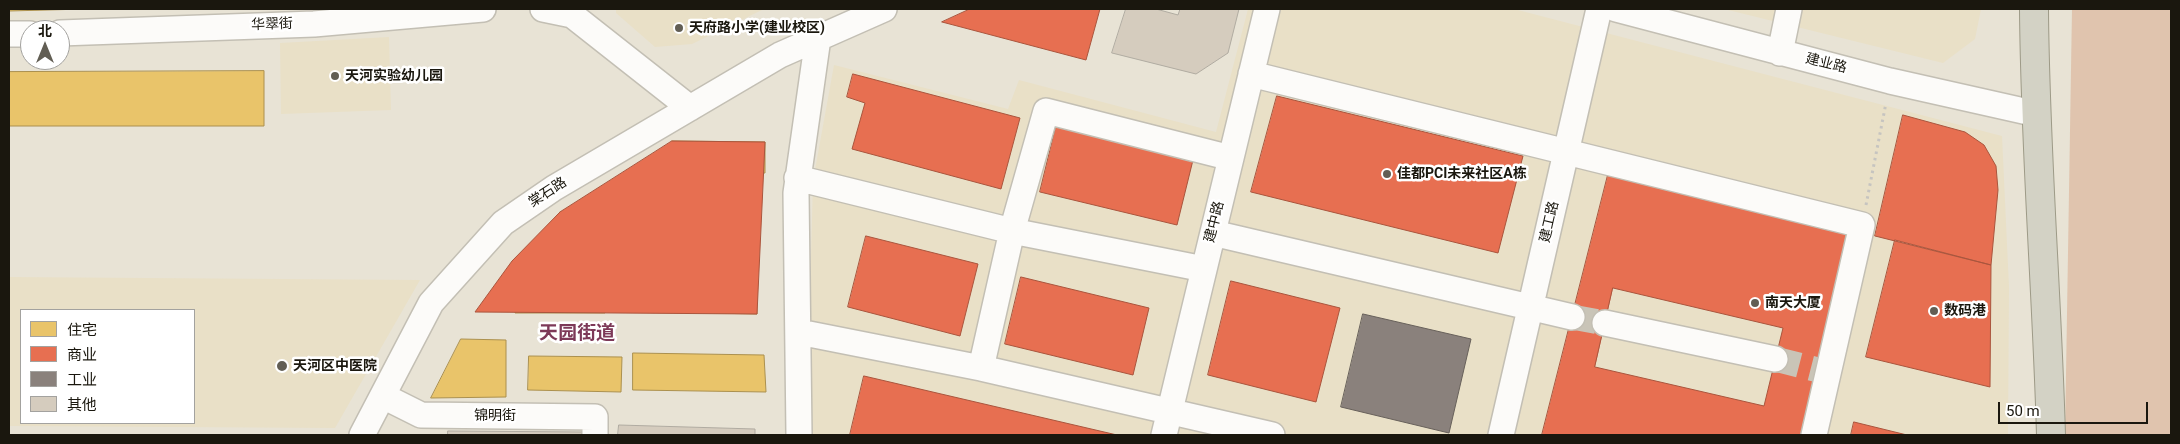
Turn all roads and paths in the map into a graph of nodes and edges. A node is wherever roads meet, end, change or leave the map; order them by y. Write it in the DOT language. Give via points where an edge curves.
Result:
graph roads {
  1 [pos="483,9"];
  2 [pos="543,9"];
  3 [pos="884,9"];
  4 [pos="1268,9"];
  5 [pos="1599,9"];
  6 [pos="1616,9"];
  7 [pos="1789,9"];
  8 [pos="2034,9"];
  9 [pos="313,16"];
  10 [pos="163,19"];
  11 [pos="70,32"];
  12 [pos="818,38"];
  13 [pos="1780,53"];
  14 [pos="1251,74"];
  15 [pos="1890,81"];
  16 [pos="690,108"];
  17 [pos="2036,114"];
  18 [pos="1566,153"];
  19 [pos="1230,158"];
  20 [pos="797,178"];
  21 [pos="1862,225"];
  22 [pos="1012,231"];
  23 [pos="1213,233"];
  24 [pos="1204,269"];
  25 [pos="1531,307"];
  26 [pos="1572,317"];
  27 [pos="1605,322"];
  28 [pos="809,334"];
  29 [pos="1775,360"];
  30 [pos="981,368"];
  31 [pos="383,396"];
  32 [pos="1170,410"];
  33 [pos="362,435"];
  34 [pos="595,435"];
  35 [pos="799,435"];
  36 [pos="1164,435"];
  37 [pos="1272,435"];
  38 [pos="1501,435"];
  39 [pos="1814,435"];
  40 [pos="2051,435"];
  1 -- 9 [label="street, 华翠街"];
  2 -- 16 [label="street" via="572,15"];
  3 -- 12 [label="street"];
  4 -- 14 [label="street, 建中路"];
  5 -- 18 [label="street, 建工路"];
  6 -- 13 [label="street, 建业路"];
  7 -- 13 [label="street"];
  8 -- 17 [label="highway"];
  9 -- 10 [label="street, 华翠街"];
  10 -- 11 [label="street, 华翠街"];
  12 -- 16 [label="street, 棠石路" via="780,55"];
  12 -- 20 [label="street"];
  13 -- 15 [label="street, 建业路"];
  14 -- 18 [label="street"];
  14 -- 19 [label="street, 建中路"];
  15 -- 17 [label="street, 建业路"];
  15 -- 21 [label="path"];
  16 -- 31 [label="street, 棠石路" via="554,188 503,223 431,303"];
  17 -- 40 [label="highway"];
  18 -- 21 [label="street"];
  18 -- 25 [label="street, 建工路"];
  19 -- 22 [label="street" via="1046,111"];
  19 -- 23 [label="street, 建中路"];
  20 -- 22 [label="street"];
  20 -- 35 [label="street"];
  21 -- 39 [label="street" via="1823,371"];
  22 -- 24 [label="street"];
  22 -- 30 [label="street"];
  23 -- 24 [label="street, 建中路"];
  23 -- 25 [label="street"];
  24 -- 32 [label="street, 建中路"];
  25 -- 26 [label="street"];
  25 -- 38 [label="street, 建工路"];
  27 -- 29 [label="street"];
  28 -- 30 [label="street"];
  30 -- 32 [label="street"];
  31 -- 33 [label="street, 棠石路"];
  31 -- 34 [label="street, 锦明街" via="421,416 595,417"];
  32 -- 36 [label="street, 建中路"];
  32 -- 37 [label="street"];
}
